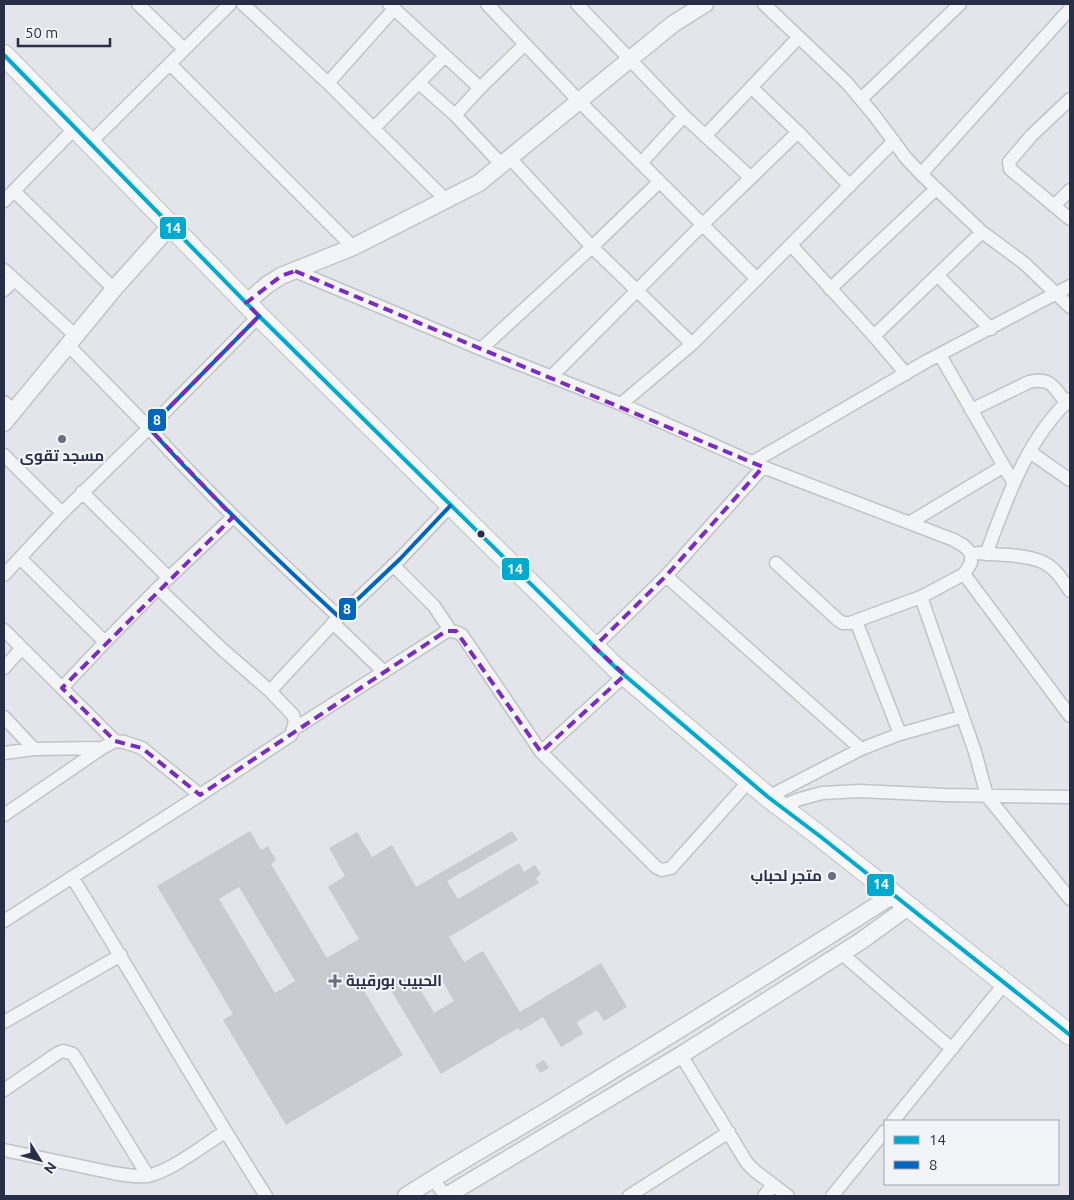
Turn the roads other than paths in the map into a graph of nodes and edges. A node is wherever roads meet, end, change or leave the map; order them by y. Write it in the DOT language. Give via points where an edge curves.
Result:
graph roads {
  1 [pos="138,4"];
  2 [pos="230,4"];
  3 [pos="243,4"];
  4 [pos="487,4"];
  5 [pos="577,4"];
  6 [pos="705,4"];
  7 [pos="764,4"];
  8 [pos="960,4"];
  9 [pos="392,6"];
  10 [pos="1070,6"];
  11 [pos="799,37"];
  12 [pos="524,45"];
  13 [pos="184,49"];
  14 [pos="4,55"];
  15 [pos="445,56"];
  16 [pos="630,60"];
  17 [pos="170,64"];
  18 [pos="328,83"];
  19 [pos="419,83"];
  20 [pos="480,88"];
  21 [pos="752,88"];
  22 [pos="1070,98"];
  23 [pos="861,99"];
  24 [pos="579,101"];
  25 [pos="455,115"];
  26 [pos="684,116"];
  27 [pos="75,128"];
  28 [pos="374,128"];
  29 [pos="798,132"];
  30 [pos="705,136"];
  31 [pos="894,141"];
  32 [pos="90,143"];
  33 [pos="506,162"];
  34 [pos="641,163"];
  35 [pos="920,174"];
  36 [pos="751,178"];
  37 [pos="659,182"];
  38 [pos="850,186"];
  39 [pos="936,189"];
  40 [pos="1070,190"];
  41 [pos="14,191"];
  42 [pos="4,201"];
  43 [pos="447,201"];
  44 [pos="1054,206"];
  45 [pos="1070,219"];
  46 [pos="171,225"];
  47 [pos="702,225"];
  48 [pos="982,232"];
  49 [pos="791,245"];
  50 [pos="353,247"];
  51 [pos="592,247"];
  52 [pos="4,270"];
  53 [pos="294,271"];
  54 [pos="938,275"];
  55 [pos="757,279"];
  56 [pos="14,280"];
  57 [pos="1070,286"];
  58 [pos="114,289"];
  59 [pos="830,289"];
  60 [pos="4,290"];
  61 [pos="637,290"];
  62 [pos="1057,294"];
  63 [pos="1070,307"];
  64 [pos="253,310"];
  65 [pos="990,329"];
  66 [pos="874,336"];
  67 [pos="72,340"];
  68 [pos="692,344"];
  69 [pos="480,349"];
  70 [pos="940,355"];
  71 [pos="906,374"];
  72 [pos="551,376"];
  73 [pos="1068,401"];
  74 [pos="621,404"];
  75 [pos="971,410"];
  76 [pos="7,412"];
  77 [pos="149,428"];
  78 [pos="1030,452"];
  79 [pos="4,455"];
  80 [pos="758,464"];
  81 [pos="1004,466"];
  82 [pos="1070,480"];
  83 [pos="1013,482"];
  84 [pos="82,492"];
  85 [pos="450,506"];
  86 [pos="62,513"];
  87 [pos="233,517"];
  88 [pos="909,523"];
  89 [pos="971,553"];
  90 [pos="986,554"];
  91 [pos="20,558"];
  92 [pos="776,563"];
  93 [pos="393,565"];
  94 [pos="964,574"];
  95 [pos="4,575"];
  96 [pos="666,576"];
  97 [pos="168,578"];
  98 [pos="158,588"];
  99 [pos="1070,591"];
  100 [pos="921,598"];
  101 [pos="336,620"];
  102 [pos="856,621"];
  103 [pos="4,630"];
  104 [pos="450,630"];
  105 [pos="105,642"];
  106 [pos="594,647"];
  107 [pos="21,649"];
  108 [pos="4,668"];
  109 [pos="384,672"];
  110 [pos="625,675"];
  111 [pos="62,688"];
  112 [pos="270,692"];
  113 [pos="1070,716"];
  114 [pos="4,717"];
  115 [pos="961,717"];
  116 [pos="294,729"];
  117 [pos="900,734"];
  118 [pos="115,741"];
  119 [pos="34,748"];
  120 [pos="102,748"];
  121 [pos="860,749"];
  122 [pos="541,752"];
  123 [pos="4,753"];
  124 [pos="749,781"];
  125 [pos="200,795"];
  126 [pos="987,796"];
  127 [pos="1070,797"];
  128 [pos="775,802"];
  129 [pos="4,815"];
  130 [pos="72,877"];
  131 [pos="1070,899"];
  132 [pos="901,901"];
  133 [pos="5,918"];
  134 [pos="841,953"];
  135 [pos="121,956"];
  136 [pos="1006,983"];
  137 [pos="4,1022"];
  138 [pos="1070,1035"];
  139 [pos="952,1049"];
  140 [pos="681,1055"];
  141 [pos="4,1090"];
  142 [pos="894,1120"];
  143 [pos="225,1132"];
  144 [pos="729,1132"];
  145 [pos="884,1132"];
  146 [pos="4,1150"];
  147 [pos="148,1176"];
  148 [pos="433,1178"];
  149 [pos="773,1185"];
  150 [pos="266,1196"];
  151 [pos="406,1196"];
  152 [pos="445,1196"];
  153 [pos="629,1196"];
  154 [pos="764,1196"];
  155 [pos="788,1196"];
  156 [pos="832,1196"];
  1 -- 13 [label="street"];
  2 -- 13 [label="street"];
  3 -- 18 [label="street"];
  4 -- 12 [label="street"];
  5 -- 16 [label="street"];
  6 -- 16 [label="street" via="673,24"];
  7 -- 11 [label="street"];
  8 -- 23 [label="street"];
  9 -- 15 [label="street"];
  9 -- 18 [label="street"];
  10 -- 35 [label="street"];
  11 -- 21 [label="street"];
  11 -- 23 [label="street"];
  12 -- 20 [label="street"];
  12 -- 24 [label="street"];
  13 -- 17 [label="street"];
  14 -- 27 [label="main road"];
  15 -- 19 [label="street"];
  15 -- 20 [label="street"];
  16 -- 24 [label="street"];
  16 -- 26 [label="street"];
  17 -- 32 [label="street"];
  17 -- 50 [label="street"];
  18 -- 28 [label="street"];
  19 -- 25 [label="street"];
  19 -- 28 [label="street"];
  20 -- 25 [label="street"];
  21 -- 29 [label="street"];
  21 -- 30 [label="street"];
  22 -- 44 [label="street" via="1009,162 1010,169"];
  23 -- 31 [label="street"];
  24 -- 33 [label="street"];
  24 -- 34 [label="street"];
  25 -- 33 [label="street"];
  26 -- 30 [label="street"];
  26 -- 34 [label="street"];
  27 -- 32 [label="main road"];
  27 -- 41 [label="street"];
  28 -- 43 [label="street"];
  29 -- 36 [label="street"];
  29 -- 38 [label="street"];
  30 -- 36 [label="street"];
  31 -- 35 [label="street"];
  31 -- 38 [label="street"];
  32 -- 46 [label="main road"];
  33 -- 43 [label="street" via="479,184"];
  33 -- 51 [label="street"];
  34 -- 37 [label="street"];
  35 -- 39 [label="street"];
  36 -- 47 [label="street"];
  37 -- 47 [label="street"];
  37 -- 51 [label="street"];
  38 -- 49 [label="street"];
  39 -- 48 [label="street"];
  39 -- 59 [label="street"];
  40 -- 44 [label="street"];
  41 -- 42 [label="street"];
  41 -- 58 [label="street"];
  43 -- 50 [label="street"];
  44 -- 45 [label="street"];
  46 -- 58 [label="street"];
  46 -- 64 [label="main road"];
  47 -- 55 [label="street"];
  47 -- 61 [label="street"];
  48 -- 54 [label="street"];
  48 -- 62 [label="street"];
  49 -- 55 [label="street"];
  49 -- 59 [label="street"];
  50 -- 53 [label="street"];
  51 -- 61 [label="street"];
  51 -- 69 [label="street"];
  52 -- 56 [label="street"];
  53 -- 64 [label="street" via="267,285"];
  53 -- 69 [label="street"];
  54 -- 65 [label="street"];
  54 -- 66 [label="street"];
  55 -- 68 [label="street"];
  56 -- 60 [label="street"];
  56 -- 67 [label="street"];
  57 -- 62 [label="street"];
  58 -- 67 [label="street"];
  59 -- 66 [label="street"];
  61 -- 68 [label="street"];
  61 -- 72 [label="street"];
  62 -- 63 [label="street"];
  62 -- 65 [label="street"];
  64 -- 77 [label="street"];
  64 -- 85 [label="main road"];
  65 -- 70 [label="street"];
  66 -- 71 [label="street"];
  67 -- 76 [label="street"];
  67 -- 77 [label="street"];
  68 -- 74 [label="street"];
  69 -- 72 [label="street"];
  70 -- 71 [label="street"];
  70 -- 75 [label="street"];
  71 -- 80 [label="street"];
  72 -- 74 [label="street"];
  73 -- 75 [label="street" via="1045,380 1038,380"];
  73 -- 78 [label="street"];
  74 -- 80 [label="street"];
  75 -- 81 [label="street"];
  77 -- 84 [label="street"];
  77 -- 87 [label="street"];
  78 -- 82 [label="street"];
  78 -- 83 [label="street"];
  79 -- 86 [label="street"];
  80 -- 88 [label="street"];
  80 -- 96 [label="street"];
  81 -- 83 [label="street"];
  81 -- 88 [label="street"];
  83 -- 90 [label="street"];
  84 -- 86 [label="street"];
  84 -- 97 [label="street"];
  85 -- 93 [label="street"];
  85 -- 106 [label="main road"];
  86 -- 91 [label="street"];
  87 -- 97 [label="street"];
  87 -- 101 [label="street"];
  88 -- 89 [label="street" via="954,540"];
  89 -- 90 [label="street"];
  89 -- 94 [label="street" via="971,562"];
  90 -- 99 [label="street" via="1040,560 1060,576"];
  91 -- 95 [label="street"];
  91 -- 105 [label="street"];
  92 -- 102 [label="street" via="838,620 843,623"];
  93 -- 101 [label="street"];
  93 -- 104 [label="street" via="434,606"];
  94 -- 100 [label="street"];
  94 -- 113 [label="street"];
  96 -- 106 [label="street"];
  96 -- 121 [label="street"];
  97 -- 98 [label="street"];
  98 -- 105 [label="street"];
  98 -- 112 [label="street"];
  100 -- 102 [label="street"];
  100 -- 115 [label="street"];
  101 -- 109 [label="street"];
  101 -- 112 [label="street"];
  102 -- 117 [label="street"];
  103 -- 107 [label="street"];
  104 -- 109 [label="street"];
  104 -- 122 [label="street" via="462,635"];
  105 -- 111 [label="street"];
  106 -- 110 [label="main road"];
  107 -- 108 [label="street"];
  107 -- 111 [label="street"];
  109 -- 116 [label="street"];
  110 -- 122 [label="street"];
  110 -- 124 [label="main road"];
  111 -- 118 [label="street"];
  112 -- 116 [label="street" via="293,715"];
  114 -- 119 [label="street"];
  115 -- 117 [label="street"];
  115 -- 126 [label="street"];
  116 -- 125 [label="street" via="286,740"];
  117 -- 121 [label="street"];
  118 -- 120 [label="street"];
  118 -- 125 [label="street" via="142,748"];
  119 -- 120 [label="street"];
  119 -- 123 [label="street"];
  120 -- 129 [label="street"];
  121 -- 128 [label="street"];
  122 -- 124 [label="street" via="650,862 662,870 672,868"];
  124 -- 128 [label="main road"];
  125 -- 130 [label="street"];
  126 -- 127 [label="street"];
  126 -- 128 [label="street" via="860,792"];
  126 -- 131 [label="street"];
  128 -- 132 [label="main road"];
  130 -- 133 [label="street"];
  130 -- 135 [label="street"];
  132 -- 134 [label="street"];
  132 -- 136 [label="main road"];
  132 -- 148 [label="street"];
  134 -- 139 [label="street"];
  134 -- 140 [label="street"];
  135 -- 137 [label="street"];
  135 -- 143 [label="street"];
  136 -- 138 [label="main road"];
  136 -- 139 [label="street"];
  139 -- 142 [label="street"];
  140 -- 144 [label="street"];
  140 -- 152 [label="street"];
  141 -- 147 [label="street" via="58,1053 73,1054"];
  143 -- 147 [label="street" via="164,1170"];
  143 -- 150 [label="street"];
  144 -- 149 [label="street" via="747,1163"];
  144 -- 153 [label="street"];
  145 -- 156 [label="street"];
  146 -- 147 [label="street" via="129,1176"];
  148 -- 151 [label="street"];
  148 -- 152 [label="street"];
  149 -- 154 [label="street"];
  149 -- 155 [label="street"];
}
